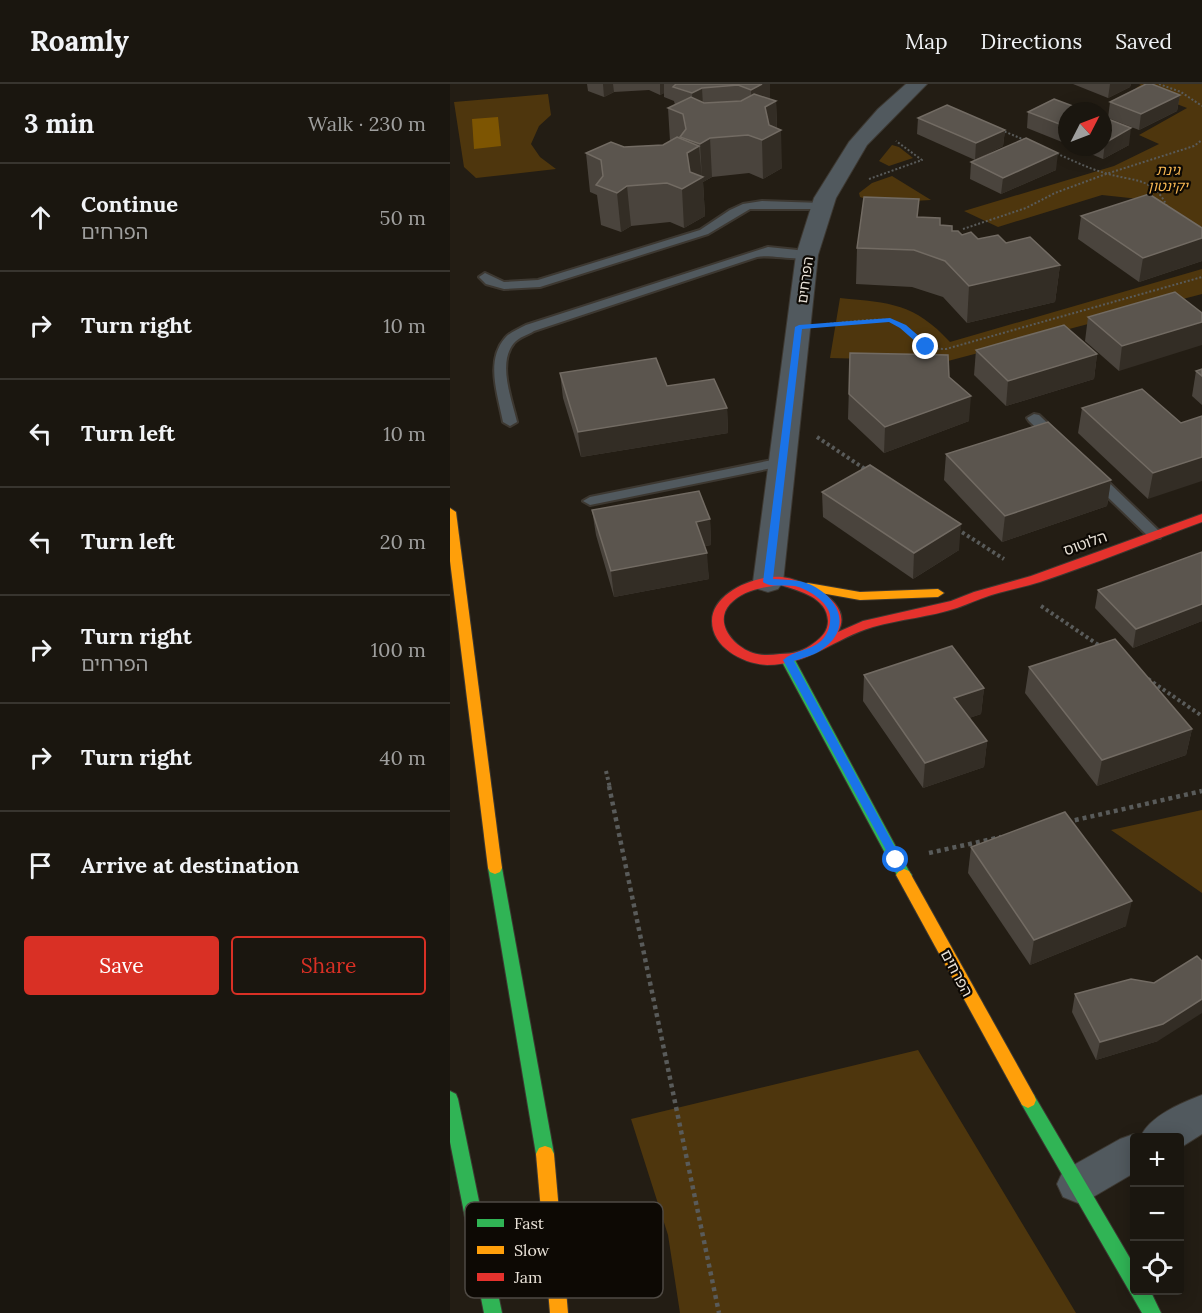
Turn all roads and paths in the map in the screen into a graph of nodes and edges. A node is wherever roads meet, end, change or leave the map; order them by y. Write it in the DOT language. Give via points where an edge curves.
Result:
graph roads {
  1 [pos="916,84"];
  2 [pos="1159,84"];
  3 [pos="1202,106"];
  4 [pos="999,130"];
  5 [pos="892,138"];
  6 [pos="1202,140"];
  7 [pos="1031,143"];
  8 [pos="1053,152"];
  9 [pos="878,169"];
  10 [pos="885,173"];
  11 [pos="1106,174"];
  12 [pos="866,180"];
  13 [pos="822,206"];
  14 [pos="1169,208"];
  15 [pos="963,229"];
  16 [pos="807,255"];
  17 [pos="485,277"];
  18 [pos="1202,277"];
  19 [pos="799,327"];
  20 [pos="787,418"];
  21 [pos="1034,418"];
  22 [pos="510,422"];
  23 [pos="1067,449"];
  24 [pos="782,462"];
  25 [pos="1083,465"];
  26 [pos="876,476"];
  27 [pos="590,501"];
  28 [pos="450,512"];
  29 [pos="1202,518"];
  30 [pos="955,528"];
  31 [pos="1155,536"];
  32 [pos="1035,579"];
  33 [pos="768,582"];
  34 [pos="1011,586"];
  35 [pos="807,587"];
  36 [pos="978,595"];
  37 [pos="824,643"];
  38 [pos="1106,651"];
  39 [pos="788,660"];
  40 [pos="1145,677"];
  41 [pos="1202,716"];
  42 [pos="606,771"];
  43 [pos="1202,791"];
  44 [pos="1066,822"];
  45 [pos="1010,835"];
  46 [pos="896,860"];
  47 [pos="450,1099"];
  48 [pos="1202,1113"];
  49 [pos="1167,1133"];
  50 [pos="1130,1154"];
  51 [pos="1078,1184"];
  52 [pos="471,1202"];
  53 [pos="549,1202"];
  54 [pos="1130,1275"];
  55 [pos="1142,1295"];
  56 [pos="490,1298"];
  57 [pos="558,1298"];
  58 [pos="493,1313"];
  59 [pos="559,1313"];
  60 [pos="718,1313"];
  61 [pos="1152,1313"];
  1 -- 13 [label="street, הפרחים" via="859,142"];
  2 -- 3 [label="path"];
  4 -- 7 [label="path"];
  5 -- 10 [label="path" via="922,160"];
  6 -- 11 [label="path"];
  8 -- 11 [label="path"];
  9 -- 10 [label="path"];
  10 -- 12 [label="path"];
  11 -- 14 [label="path" via="1150,185 1160,192"];
  11 -- 15 [label="path" via="1026,208"];
  13 -- 16 [label="street, הפרחים"];
  13 -- 17 [label="lane" via="747,206 704,232 540,283 504,285"];
  16 -- 19 [label="street, הפרחים"];
  16 -- 22 [label="lane" via="768,251 754,254 530,328 511,338 499,364"];
  18 -- 19 [label="path" via="946,349 926,347 890,320"];
  19 -- 20 [label="street, הפרחים"];
  20 -- 24 [label="street, הפרחים"];
  20 -- 26 [label="path"];
  21 -- 23 [label="lane"];
  24 -- 27 [label="lane"];
  24 -- 33 [label="street, הפרחים"];
  25 -- 31 [label="lane"];
  28 -- 53 [label="main road" via="495,866 545,1154"];
  29 -- 31 [label="main road, הלוטוס"];
  30 -- 32 [label="path"];
  31 -- 32 [label="main road, הלוטוס"];
  32 -- 34 [label="main road, הלוטוס"];
  33 -- 35 [label="main road"];
  33 -- 39 [label="main road" via="750,586 724,604 718,617 719,630 737,651 752,657"];
  34 -- 36 [label="main road, הלוטוס"];
  34 -- 38 [label="path"];
  35 -- 36 [label="main road, הלוטוס" via="860,596 946,592"];
  35 -- 37 [label="main road" via="829,602 834,612 832,633"];
  36 -- 37 [label="main road, הלוטוס" via="954,605 868,624"];
  37 -- 39 [label="main road" via="808,654"];
  39 -- 46 [label="main road, הפרחים"];
  40 -- 41 [label="path"];
  42 -- 60 [label="path"];
  43 -- 44 [label="path"];
  45 -- 46 [label="path"];
  46 -- 51 [label="main road, הפרחים" via="989,1033"];
  47 -- 52 [label="main road"];
  48 -- 49 [label="street"];
  50 -- 51 [label="street"];
  51 -- 54 [label="main road, הפרחים"];
  55 -- 61 [label="main road"];
  56 -- 58 [label="main road"];
  57 -- 59 [label="main road"];
}
